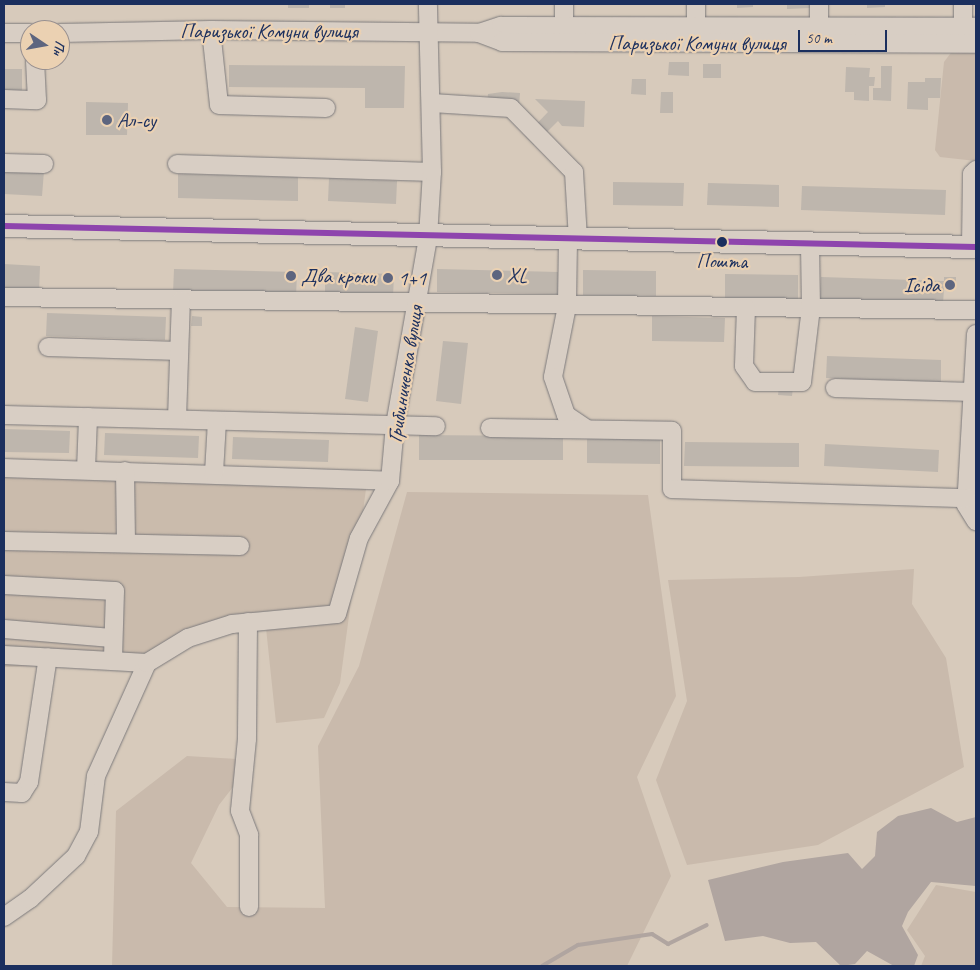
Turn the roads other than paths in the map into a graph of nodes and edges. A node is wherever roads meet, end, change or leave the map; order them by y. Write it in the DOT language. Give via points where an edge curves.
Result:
graph roads {
  1 [pos="428,4"];
  2 [pos="564,4"];
  3 [pos="696,4"];
  4 [pos="819,4"];
  5 [pos="963,4"];
  6 [pos="564,26"];
  7 [pos="696,26"];
  8 [pos="819,27"];
  9 [pos="970,27"];
  10 [pos="211,30"];
  11 [pos="70,32"];
  12 [pos="4,33"];
  13 [pos="20,33"];
  14 [pos="428,33"];
  15 [pos="478,33"];
  16 [pos="976,44"];
  17 [pos="36,70"];
  18 [pos="4,99"];
  19 [pos="432,104"];
  20 [pos="326,108"];
  21 [pos="4,163"];
  22 [pos="44,164"];
  23 [pos="177,164"];
  24 [pos="976,170"];
  25 [pos="432,172"];
  26 [pos="4,226"];
  27 [pos="428,237"];
  28 [pos="573,240"];
  29 [pos="810,244"];
  30 [pos="974,247"];
  31 [pos="4,297"];
  32 [pos="180,300"];
  33 [pos="416,304"];
  34 [pos="567,306"];
  35 [pos="746,308"];
  36 [pos="810,308"];
  37 [pos="976,310"];
  38 [pos="976,334"];
  39 [pos="48,347"];
  40 [pos="179,351"];
  41 [pos="835,388"];
  42 [pos="973,392"];
  43 [pos="4,415"];
  44 [pos="88,417"];
  45 [pos="178,420"];
  46 [pos="216,421"];
  47 [pos="395,425"];
  48 [pos="436,426"];
  49 [pos="490,428"];
  50 [pos="586,429"];
  51 [pos="4,468"];
  52 [pos="86,470"];
  53 [pos="125,471"];
  54 [pos="214,474"];
  55 [pos="390,480"];
  56 [pos="966,498"];
  57 [pos="976,521"];
  58 [pos="4,541"];
  59 [pos="126,543"];
  60 [pos="240,546"];
  61 [pos="4,585"];
  62 [pos="248,622"];
  63 [pos="4,629"];
  64 [pos="112,638"];
  65 [pos="4,655"];
  66 [pos="48,657"];
  67 [pos="113,659"];
  68 [pos="147,663"];
  69 [pos="4,792"];
  70 [pos="249,907"];
  71 [pos="4,917"];
  1 -- 14 [label="street, Грибиниченка вулиця"];
  2 -- 6 [label="street"];
  3 -- 7 [label="street"];
  4 -- 8 [label="street"];
  5 -- 9 [label="street"];
  6 -- 7 [label="street, Паризької Комуни вулиця"];
  6 -- 15 [label="street, Паризької Комуни вулиця" via="501,26"];
  7 -- 8 [label="street, Паризької Комуни вулиця"];
  8 -- 9 [label="street, Паризької Комуни вулиця"];
  10 -- 11 [label="street, Паризької Комуни вулиця"];
  10 -- 14 [label="street, Паризької Комуни вулиця"];
  10 -- 20 [label="street" via="219,105"];
  12 -- 13 [label="street"];
  14 -- 15 [label="street, Паризької Комуни вулиця"];
  14 -- 19 [label="street, Грибиниченка вулиця"];
  15 -- 16 [label="street, Паризької Комуни вулиця" via="502,42"];
  17 -- 18 [label="street" via="37,100"];
  19 -- 25 [label="street, Грибиниченка вулиця"];
  19 -- 28 [label="street" via="510,108 574,172"];
  21 -- 22 [label="street"];
  23 -- 25 [label="street"];
  24 -- 30 [label="street" via="972,174"];
  25 -- 27 [label="street, Грибиниченка вулиця"];
  26 -- 27 [label="main road"];
  27 -- 28 [label="main road"];
  27 -- 33 [label="street, Грибиниченка вулиця"];
  28 -- 29 [label="main road"];
  28 -- 34 [label="street"];
  29 -- 30 [label="main road"];
  29 -- 36 [label="street"];
  31 -- 32 [label="street"];
  32 -- 33 [label="street"];
  32 -- 40 [label="street"];
  33 -- 34 [label="street"];
  33 -- 47 [label="street, Грибиниченка вулиця"];
  34 -- 35 [label="street"];
  34 -- 50 [label="street" via="553,377 566,415"];
  35 -- 36 [label="street"];
  35 -- 36 [label="street" via="744,366 755,382 802,382"];
  36 -- 37 [label="street"];
  38 -- 42 [label="street"];
  39 -- 40 [label="street"];
  40 -- 45 [label="street"];
  41 -- 42 [label="street"];
  42 -- 56 [label="street"];
  43 -- 44 [label="street"];
  44 -- 45 [label="street"];
  44 -- 52 [label="street"];
  45 -- 46 [label="street"];
  46 -- 47 [label="street"];
  46 -- 54 [label="street"];
  47 -- 48 [label="street"];
  47 -- 55 [label="street, Грибиниченка вулиця"];
  49 -- 50 [label="street"];
  50 -- 56 [label="street" via="672,431 672,489"];
  51 -- 52 [label="street"];
  52 -- 53 [label="street"];
  53 -- 54 [label="street"];
  53 -- 59 [label="street"];
  54 -- 55 [label="street"];
  55 -- 62 [label="street, Грибиниченка вулиця" via="359,538 337,614"];
  56 -- 57 [label="street" via="966,505"];
  58 -- 59 [label="street"];
  59 -- 60 [label="street"];
  61 -- 64 [label="street" via="116,591"];
  62 -- 68 [label="street" via="188,638"];
  62 -- 70 [label="street" via="247,739 240,811 249,835"];
  63 -- 64 [label="street"];
  64 -- 67 [label="street"];
  65 -- 66 [label="street"];
  66 -- 67 [label="street"];
  66 -- 69 [label="street" via="29,782 22,793"];
  67 -- 68 [label="street"];
  68 -- 71 [label="street" via="96,776 89,832 76,856 30,899"];
}
